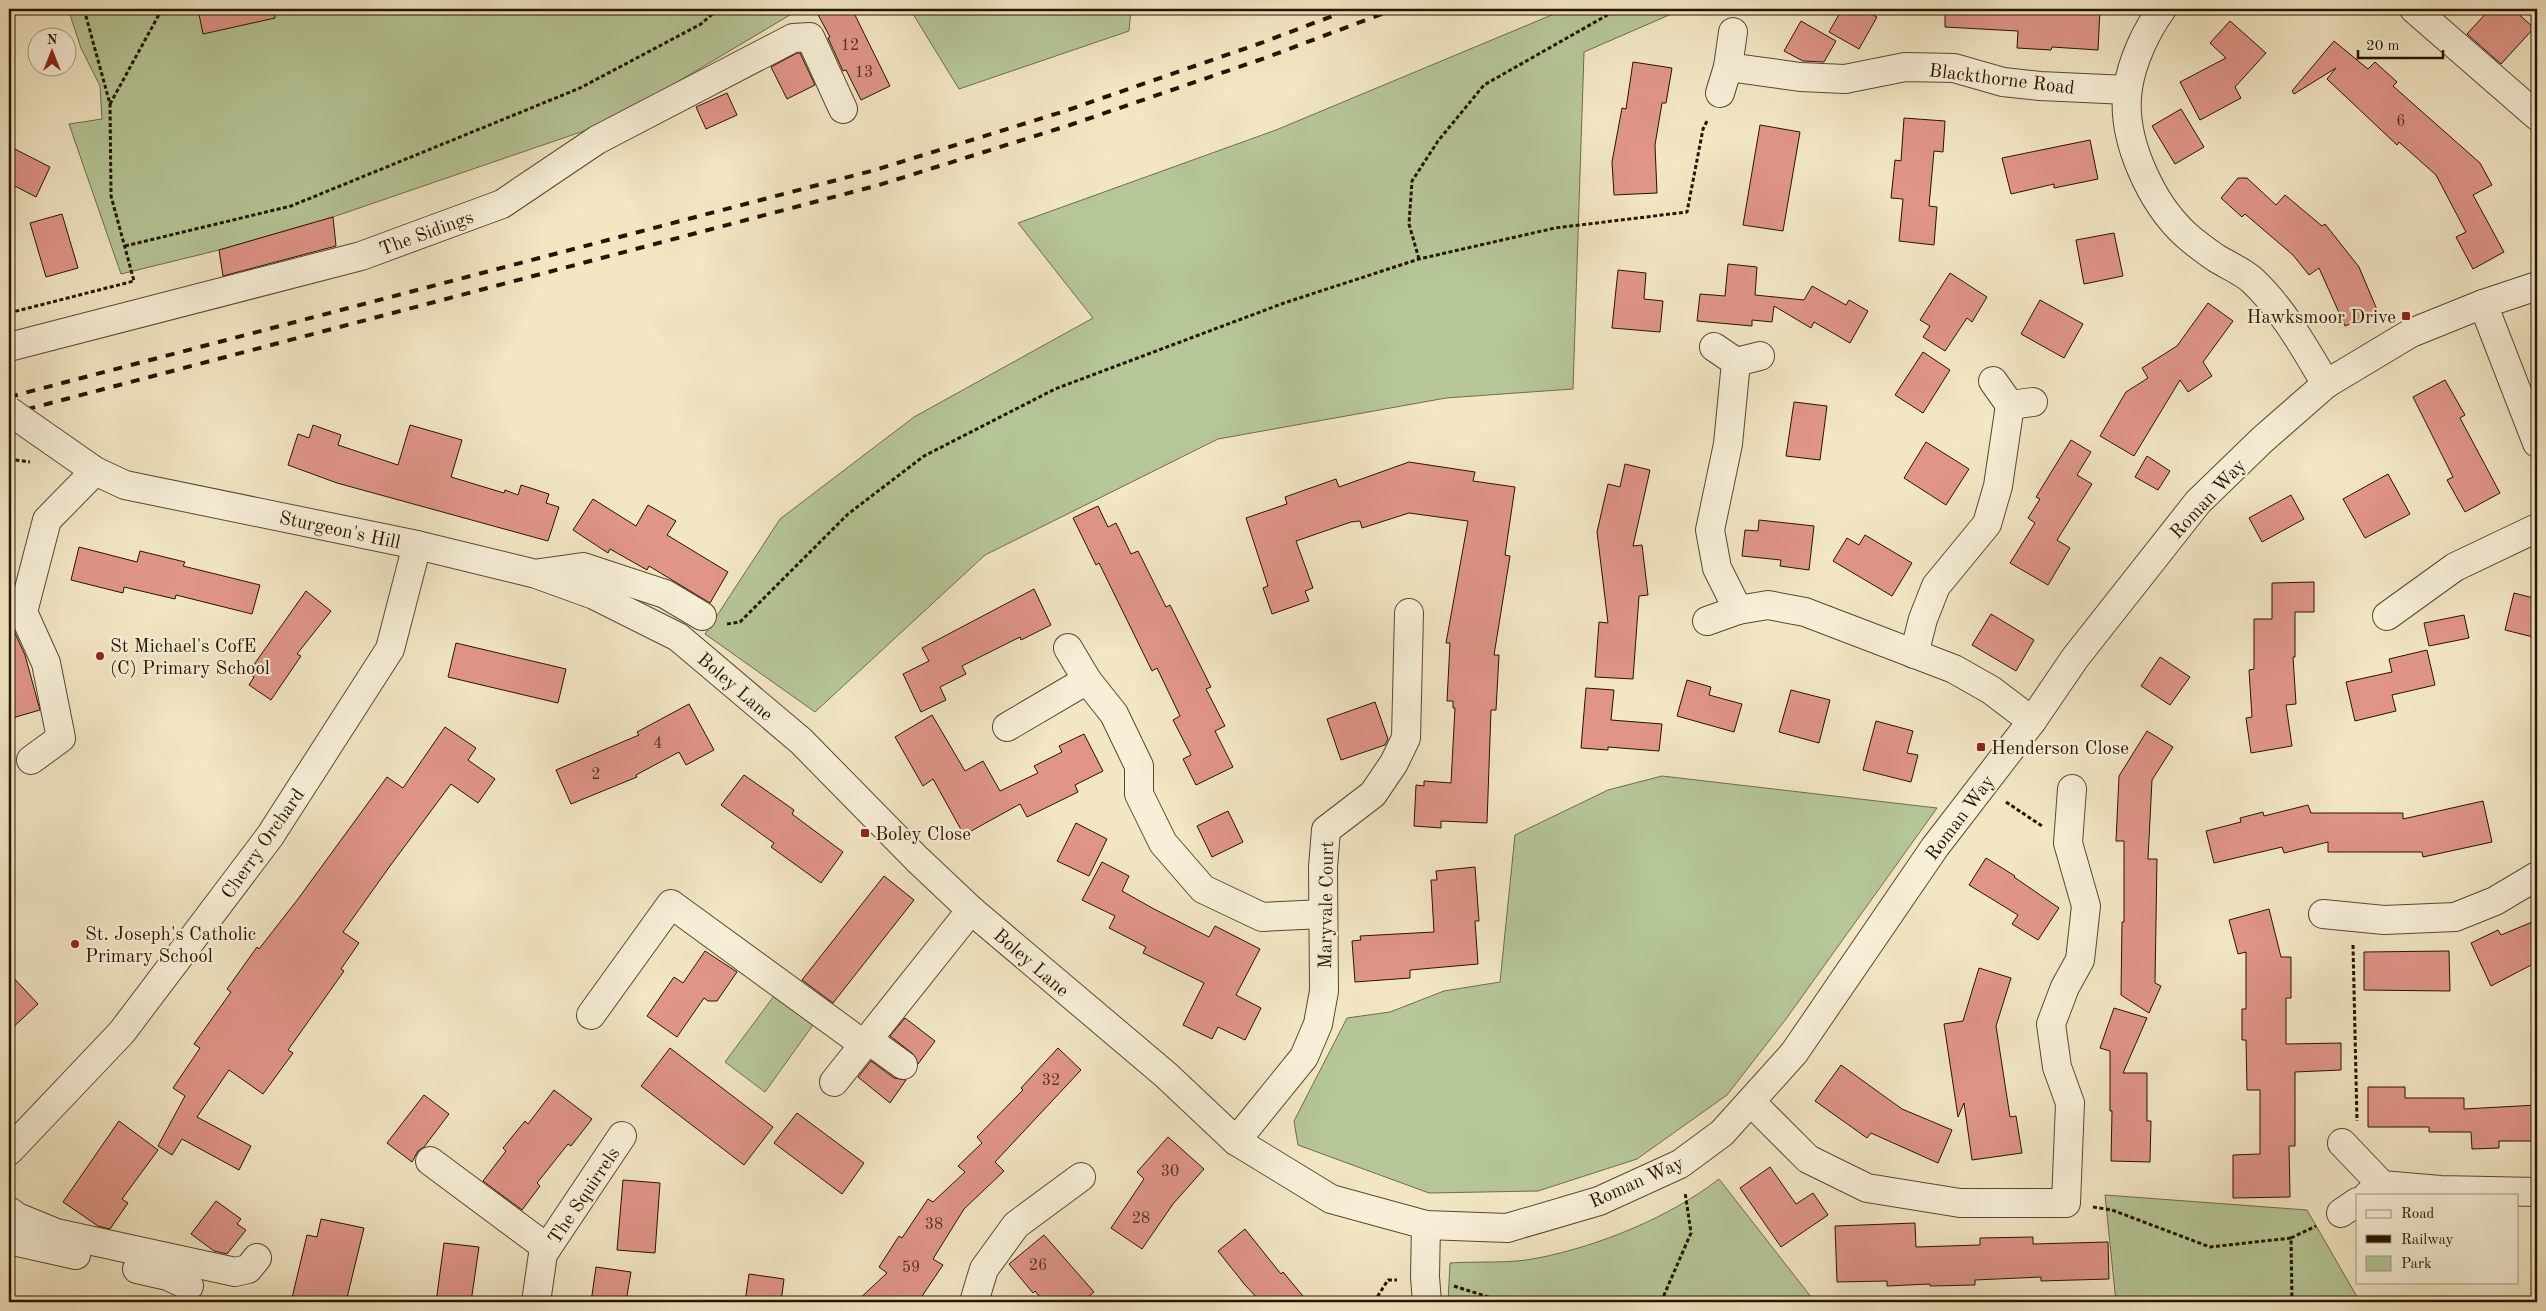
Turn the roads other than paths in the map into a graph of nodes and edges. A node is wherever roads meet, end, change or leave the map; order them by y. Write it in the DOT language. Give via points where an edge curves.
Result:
graph roads {
  1 [pos="2162,9"];
  2 [pos="2414,9"];
  3 [pos="1733,32"];
  4 [pos="1728,67"];
  5 [pos="2127,90"];
  6 [pos="1720,93"];
  7 [pos="843,109"];
  8 [pos="2537,116"];
  9 [pos="2537,286"];
  10 [pos="2483,304"];
  11 [pos="1714,346"];
  12 [pos="9,347"];
  13 [pos="1993,381"];
  14 [pos="2326,384"];
  15 [pos="9,411"];
  16 [pos="2537,443"];
  17 [pos="96,471"];
  18 [pos="2537,528"];
  19 [pos="417,545"];
  20 [pos="536,574"];
  21 [pos="1738,610"];
  22 [pos="1409,614"];
  23 [pos="702,616"];
  24 [pos="2387,616"];
  25 [pos="1707,621"];
  26 [pos="678,637"];
  27 [pos="1068,648"];
  28 [pos="1914,654"];
  29 [pos="1088,680"];
  30 [pos="2032,722"];
  31 [pos="1008,727"];
  32 [pos="31,760"];
  33 [pos="2072,789"];
  34 [pos="2537,876"];
  35 [pos="971,910"];
  36 [pos="1323,914"];
  37 [pos="2323,914"];
  38 [pos="591,1015"];
  39 [pos="865,1041"];
  40 [pos="903,1065"];
  41 [pos="834,1082"];
  42 [pos="1751,1102"];
  43 [pos="2350,1134"];
  44 [pos="622,1136"];
  45 [pos="1236,1141"];
  46 [pos="9,1151"];
  47 [pos="430,1160"];
  48 [pos="1082,1177"];
  49 [pos="2375,1190"];
  50 [pos="2537,1192"];
  51 [pos="9,1211"];
  52 [pos="1426,1225"];
  53 [pos="9,1240"];
  54 [pos="545,1251"];
  55 [pos="257,1258"];
  56 [pos="190,1286"];
  57 [pos="1426,1290"];
  58 [pos="536,1302"];
  59 [pos="974,1302"];
  1 -- 5 [label="street" via="2151,24"];
  2 -- 8 [label="street"];
  3 -- 4 [label="street"];
  4 -- 5 [label="street, Blackthorne Road" via="1800,77 1845,79 1905,67 1954,68 2003,82"];
  4 -- 6 [label="street"];
  5 -- 14 [label="street" via="2129,130 2141,172 2162,207 2185,234 2250,278 2276,305"];
  7 -- 12 [label="street, The Sidings" via="806,29 597,140 502,204 361,256"];
  9 -- 10 [label="street, Roman Way"];
  10 -- 14 [label="street, Roman Way" via="2411,333"];
  10 -- 16 [label="street"];
  11 -- 21 [label="street" via="1748,359 1710,530 1718,568"];
  13 -- 28 [label="street" via="2021,403 1998,486 1987,524 1936,586"];
  14 -- 30 [label="street, Roman Way" via="2198,502 2075,658"];
  15 -- 17 [label="street, Sturgeon's Hill, bridge"];
  17 -- 19 [label="street, Sturgeon's Hill" via="125,485"];
  17 -- 32 [label="street" via="47,520 23,612 46,662 60,738"];
  18 -- 24 [label="street" via="2455,567"];
  19 -- 20 [label="street, Sturgeon's Hill"];
  19 -- 46 [label="street, Cherry Orchard" via="390,649 270,836 122,1032"];
  20 -- 23 [label="street" via="583,567 665,594"];
  20 -- 26 [label="street, Sturgeon's Hill" via="594,595"];
  21 -- 25 [label="street"];
  21 -- 28 [label="street" via="1768,605 1805,612"];
  22 -- 36 [label="street, Maryvale Court" via="1406,738 1373,794 1326,830"];
  26 -- 35 [label="street, Boley Lane" via="800,741"];
  27 -- 29 [label="street"];
  28 -- 30 [label="street" via="1954,669 1991,690"];
  29 -- 31 [label="street"];
  29 -- 36 [label="street" via="1114,714 1139,766 1139,794 1163,843 1203,889 1262,917"];
  30 -- 42 [label="street, Roman Way" via="1935,847 1794,1053"];
  33 -- 42 [label="street" via="2068,843 2086,906 2080,960 2065,986 2051,1024 2056,1067 2070,1103 2066,1203 1960,1204 1867,1188 1808,1159"];
  34 -- 37 [label="street" via="2495,901 2455,917 2384,920"];
  35 -- 39 [label="street"];
  35 -- 45 [label="street, Boley Lane" via="1166,1075"];
  36 -- 45 [label="street, Maryvale Court" via="1324,991 1318,1024 1304,1057"];
  38 -- 39 [label="street" via="671,904"];
  39 -- 40 [label="street"];
  39 -- 41 [label="street"];
  42 -- 52 [label="street, Roman Way" via="1722,1133 1680,1164 1599,1201 1507,1228"];
  43 -- 49 [label="street"];
  44 -- 54 [label="street, The Squirrels"];
  45 -- 52 [label="street, Boley Lane" via="1330,1199"];
  47 -- 54 [label="street"];
  48 -- 59 [label="street" via="1016,1225 984,1268"];
  49 -- 50 [label="street"];
  51 -- 55 [label="street" via="56,1233 235,1272 248,1269"];
  52 -- 57 [label="street"];
  53 -- 56 [label="street" via="168,1276"];
  54 -- 58 [label="street"];
}
